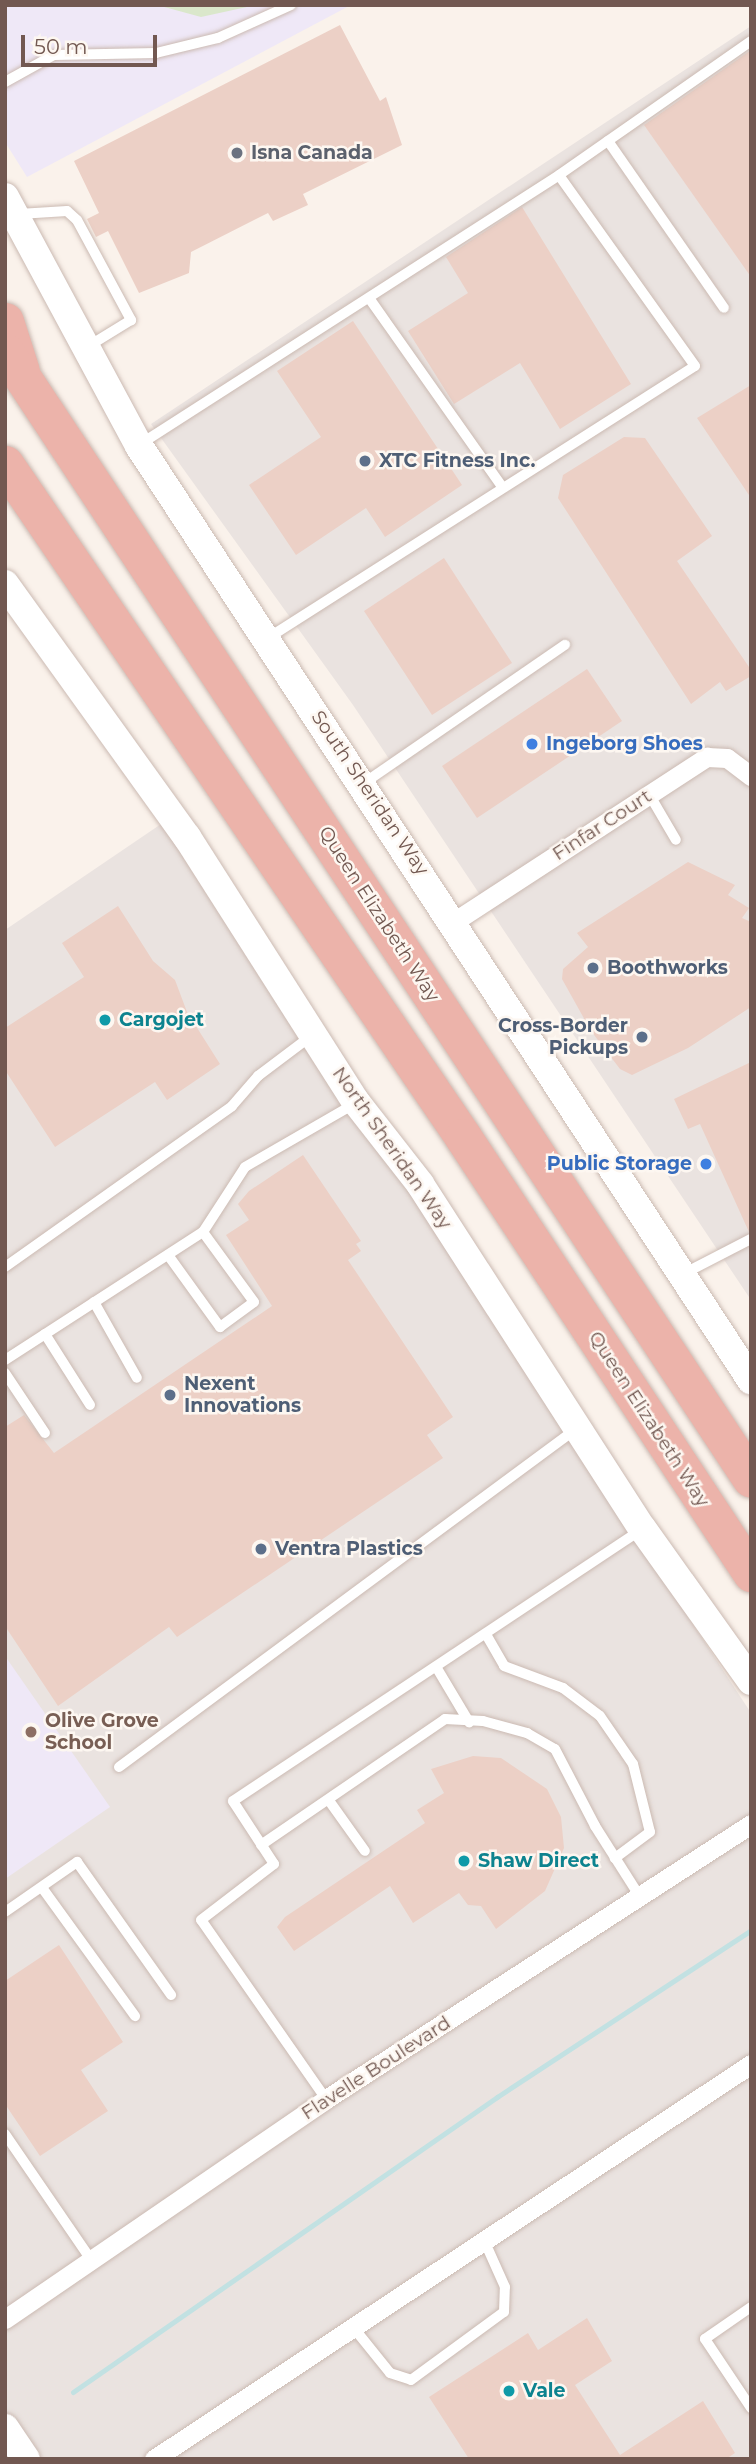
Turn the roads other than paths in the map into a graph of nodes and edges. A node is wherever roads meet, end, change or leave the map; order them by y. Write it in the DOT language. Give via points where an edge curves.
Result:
graph roads {
  1 [pos="291,5"];
  2 [pos="751,41"];
  3 [pos="5,82"];
  4 [pos="608,141"];
  5 [pos="559,175"];
  6 [pos="10,206"];
  7 [pos="369,298"];
  8 [pos="724,308"];
  9 [pos="5,321"];
  10 [pos="84,348"];
  11 [pos="13,361"];
  12 [pos="139,446"];
  13 [pos="5,464"];
  14 [pos="503,488"];
  15 [pos="9,601"];
  16 [pos="266,639"];
  17 [pos="565,645"];
  18 [pos="751,776"];
  19 [pos="364,783"];
  20 [pos="649,794"];
  21 [pos="676,840"];
  22 [pos="455,921"];
  23 [pos="315,1034"];
  24 [pos="356,1102"];
  25 [pos="203,1232"];
  26 [pos="751,1239"];
  27 [pos="168,1255"];
  28 [pos="5,1268"];
  29 [pos="681,1275"];
  30 [pos="94,1302"];
  31 [pos="46,1334"];
  32 [pos="5,1360"];
  33 [pos="746,1363"];
  34 [pos="5,1373"];
  35 [pos="137,1378"];
  36 [pos="90,1405"];
  37 [pos="576,1428"];
  38 [pos="45,1433"];
  39 [pos="751,1479"];
  40 [pos="642,1528"];
  41 [pos="751,1573"];
  42 [pos="487,1636"];
  43 [pos="438,1670"];
  44 [pos="751,1681"];
  45 [pos="469,1722"];
  46 [pos="119,1767"];
  47 [pos="330,1802"];
  48 [pos="751,1824"];
  49 [pos="261,1845"];
  50 [pos="365,1851"];
  51 [pos="615,1858"];
  52 [pos="43,1889"];
  53 [pos="640,1897"];
  54 [pos="5,1912"];
  55 [pos="171,1995"];
  56 [pos="135,2016"];
  57 [pos="751,2064"];
  58 [pos="327,2099"];
  59 [pos="5,2134"];
  60 [pos="484,2240"];
  61 [pos="94,2263"];
  62 [pos="751,2307"];
  63 [pos="5,2319"];
  64 [pos="354,2327"];
  65 [pos="747,2396"];
  66 [pos="751,2408"];
  67 [pos="5,2428"];
  68 [pos="26,2459"];
  69 [pos="154,2459"];
  1 -- 3 [label="lane" via="218,38 156,53 54,55"];
  2 -- 4 [label="lane"];
  4 -- 5 [label="lane"];
  4 -- 8 [label="lane"];
  5 -- 7 [label="lane"];
  5 -- 14 [label="lane" via="695,366"];
  6 -- 10 [label="street, South Sheridan Way"];
  6 -- 10 [label="lane" via="67,211 77,220 131,320"];
  7 -- 12 [label="lane"];
  7 -- 14 [label="lane"];
  9 -- 11 [label="highway, Queen Elizabeth Way"];
  10 -- 12 [label="street, South Sheridan Way"];
  11 -- 39 [label="highway, Queen Elizabeth Way"];
  12 -- 16 [label="street, South Sheridan Way"];
  13 -- 41 [label="highway, Queen Elizabeth Way" via="463,1137"];
  14 -- 16 [label="lane"];
  15 -- 23 [label="street, North Sheridan Way" via="187,837"];
  16 -- 19 [label="street, South Sheridan Way"];
  17 -- 19 [label="lane"];
  18 -- 20 [label="street, Finfar Court" via="727,758 707,757"];
  19 -- 22 [label="street, South Sheridan Way"];
  20 -- 21 [label="lane"];
  20 -- 22 [label="street, Finfar Court"];
  22 -- 29 [label="street, South Sheridan Way"];
  23 -- 24 [label="street, North Sheridan Way"];
  23 -- 28 [label="lane" via="258,1076 232,1106"];
  24 -- 25 [label="lane" via="245,1167"];
  24 -- 37 [label="street, North Sheridan Way" via="420,1184"];
  25 -- 27 [label="lane"];
  25 -- 27 [label="lane" via="254,1303 220,1327"];
  26 -- 29 [label="lane"];
  27 -- 30 [label="lane"];
  29 -- 33 [label="street, South Sheridan Way"];
  30 -- 31 [label="lane"];
  30 -- 35 [label="lane"];
  31 -- 32 [label="lane"];
  31 -- 36 [label="lane"];
  34 -- 38 [label="lane"];
  37 -- 40 [label="street, North Sheridan Way"];
  37 -- 46 [label="lane"];
  40 -- 42 [label="lane"];
  40 -- 44 [label="street, North Sheridan Way"];
  42 -- 43 [label="lane"];
  42 -- 51 [label="lane" via="503,1666 563,1688 600,1716 633,1764 650,1832"];
  43 -- 45 [label="lane"];
  43 -- 49 [label="lane" via="233,1801"];
  45 -- 47 [label="lane" via="445,1718"];
  45 -- 51 [label="lane" via="527,1733 555,1749"];
  47 -- 49 [label="lane"];
  47 -- 50 [label="lane"];
  48 -- 53 [label="street, Flavelle Boulevard"];
  49 -- 58 [label="lane" via="274,1864 201,1920"];
  51 -- 53 [label="lane"];
  52 -- 54 [label="lane"];
  52 -- 55 [label="lane" via="77,1862"];
  52 -- 56 [label="lane"];
  53 -- 58 [label="street, Flavelle Boulevard"];
  57 -- 60 [label="street"];
  58 -- 61 [label="street, Flavelle Boulevard"];
  59 -- 61 [label="lane"];
  60 -- 64 [label="street"];
  60 -- 64 [label="lane" via="505,2287 504,2312 411,2380 390,2373"];
  61 -- 63 [label="street, Flavelle Boulevard"];
  62 -- 65 [label="lane" via="705,2339"];
  64 -- 69 [label="street"];
  65 -- 66 [label="lane"];
  67 -- 68 [label="street"];
}
